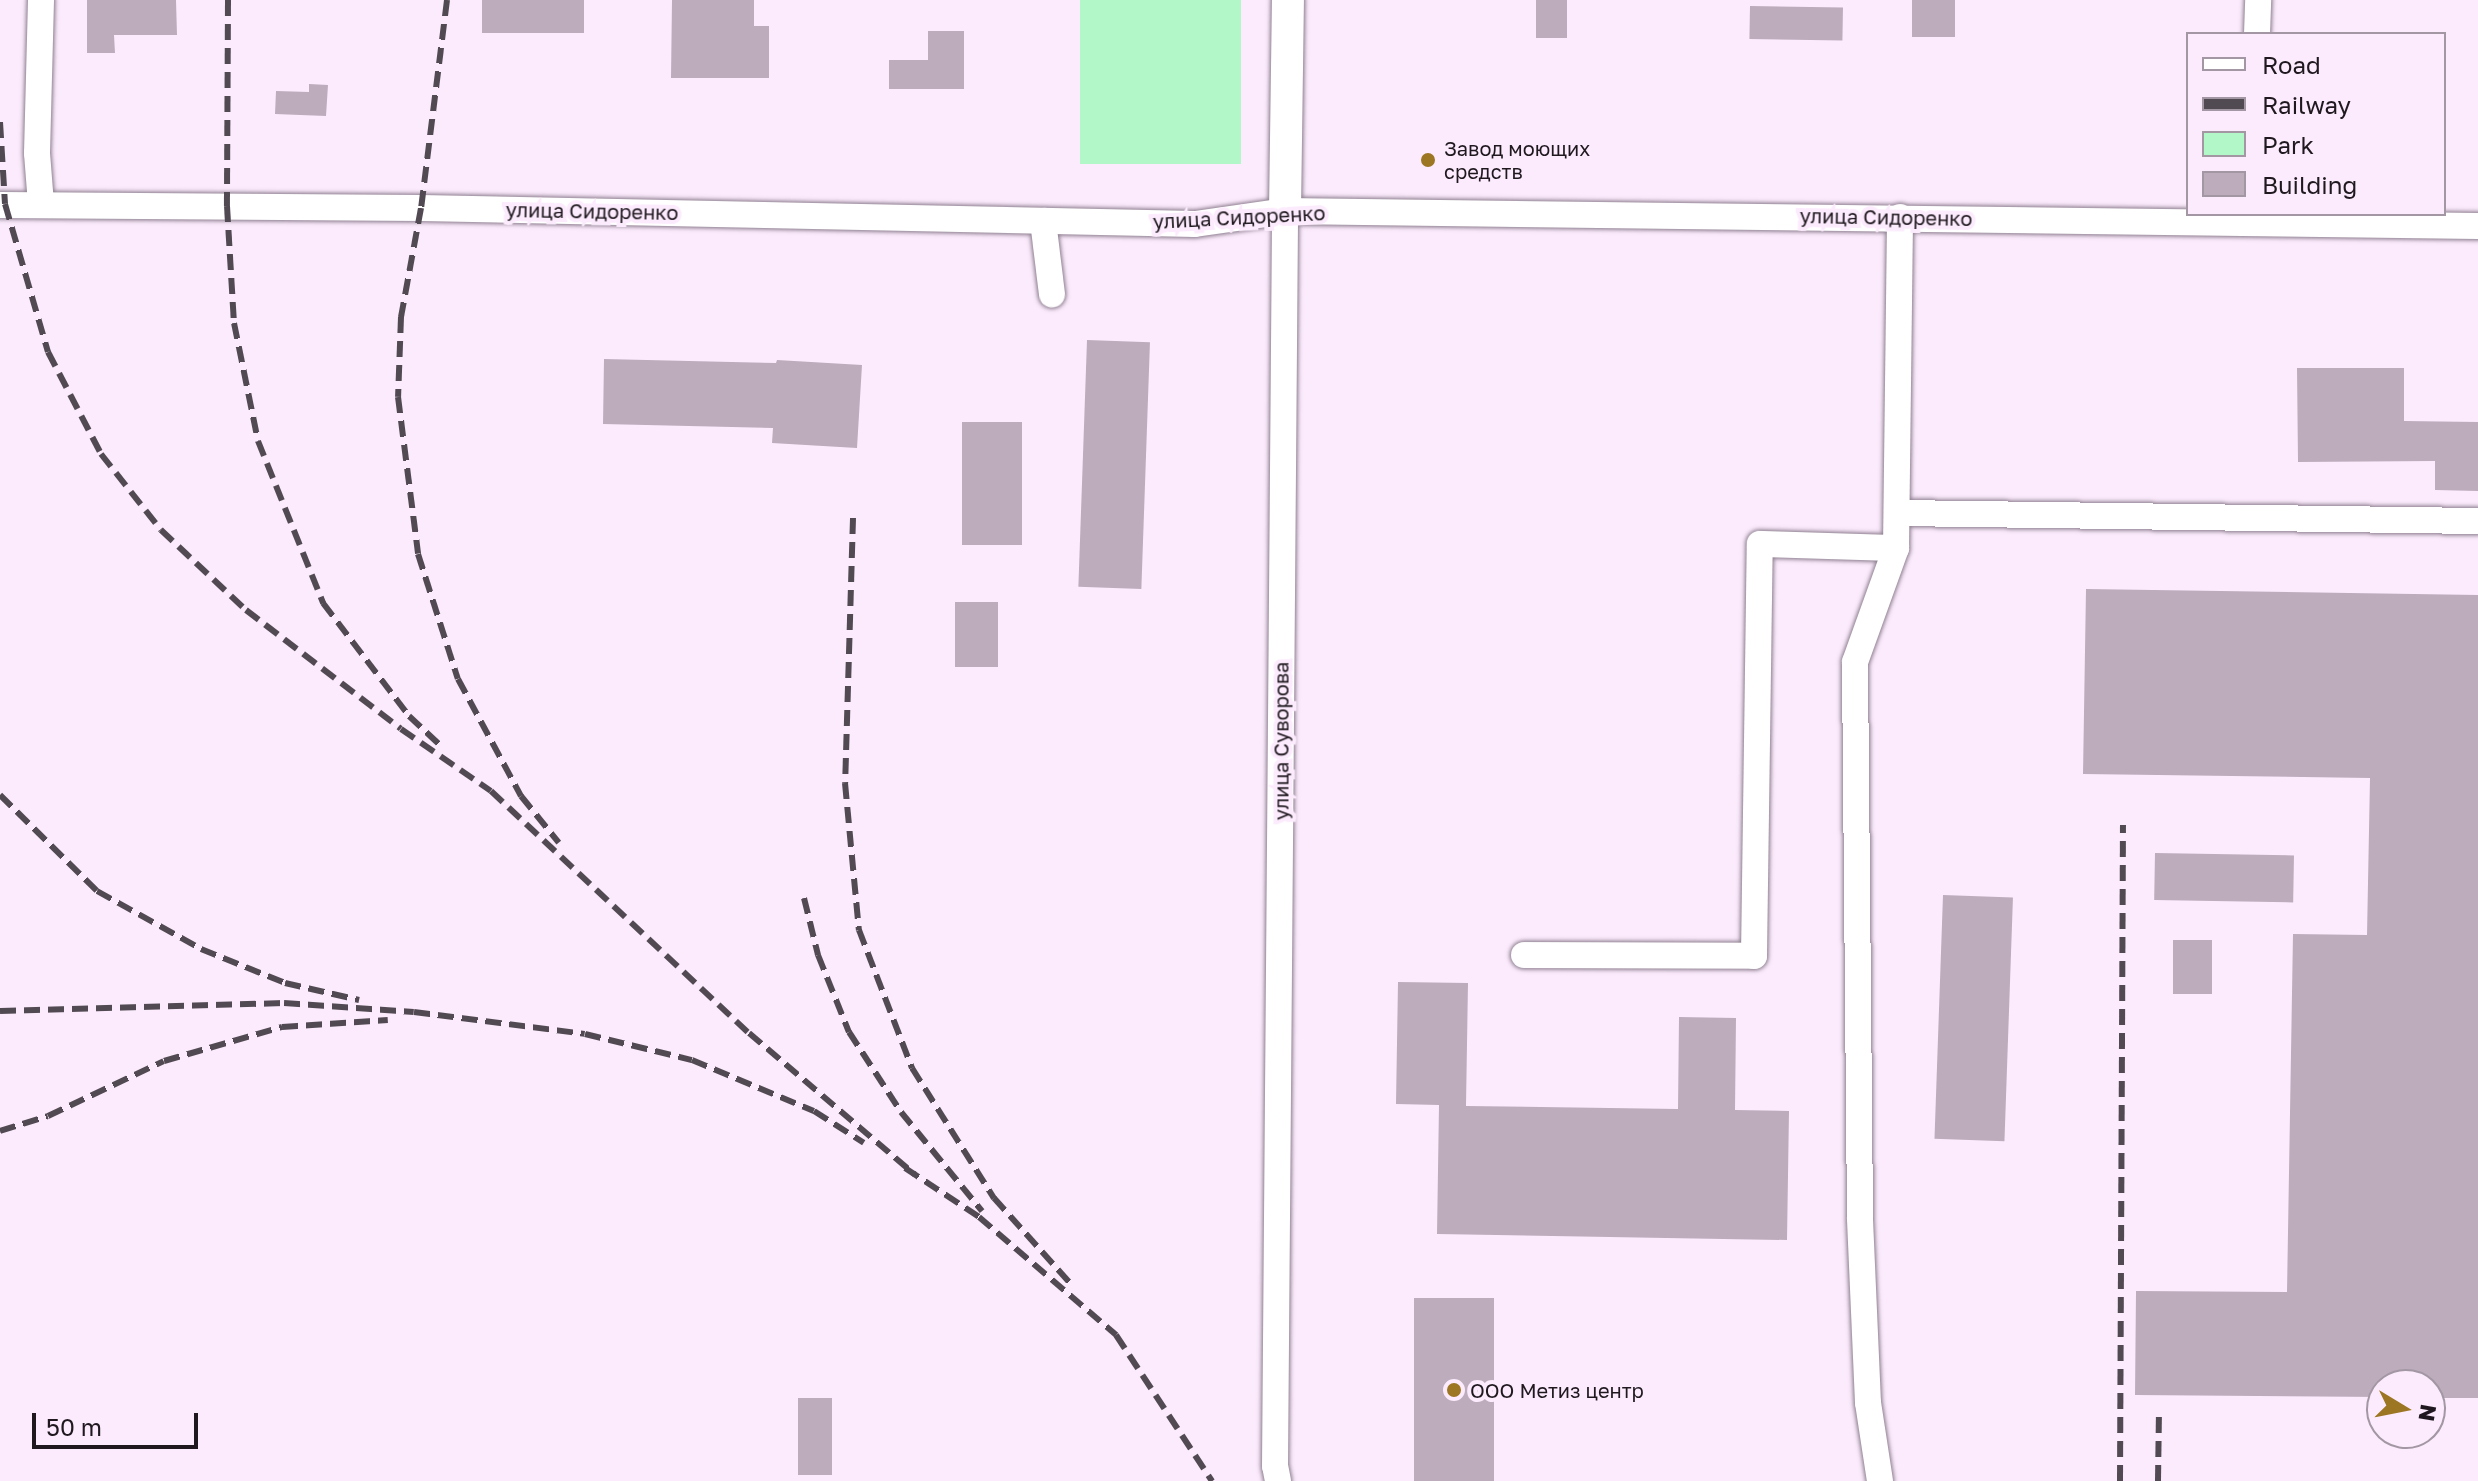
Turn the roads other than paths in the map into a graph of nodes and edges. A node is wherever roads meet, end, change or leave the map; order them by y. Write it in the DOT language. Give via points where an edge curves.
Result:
graph roads {
  1 [pos="41,0"];
  2 [pos="1288,0"];
  3 [pos="2258,0"];
  4 [pos="2257,32"];
  5 [pos="41,204"];
  6 [pos="0,205"];
  7 [pos="1285,211"];
  8 [pos="1900,217"];
  9 [pos="2252,218"];
  10 [pos="1043,221"];
  11 [pos="2478,226"];
  12 [pos="1052,294"];
  13 [pos="1898,513"];
  14 [pos="2478,521"];
  15 [pos="1896,548"];
  16 [pos="1524,955"];
  17 [pos="1272,1476"];
  18 [pos="1880,1481"];
  1 -- 5 [label="street"];
  2 -- 7 [label="main road, улица Суворова"];
  3 -- 4 [label="street"];
  5 -- 6 [label="street, улица Сидоренко"];
  5 -- 10 [label="street, улица Сидоренко"];
  7 -- 8 [label="street, улица Сидоренко"];
  7 -- 10 [label="street, улица Сидоренко" via="1195,224"];
  7 -- 17 [label="street, улица Суворова"];
  8 -- 9 [label="street, улица Сидоренко"];
  8 -- 13 [label="street"];
  9 -- 11 [label="street, улица Сидоренко"];
  10 -- 12 [label="street"];
  13 -- 14 [label="street"];
  13 -- 15 [label="street"];
  15 -- 16 [label="street" via="1760,544 1754,956"];
  15 -- 18 [label="street" via="1855,662 1860,1217 1868,1403"];
}
